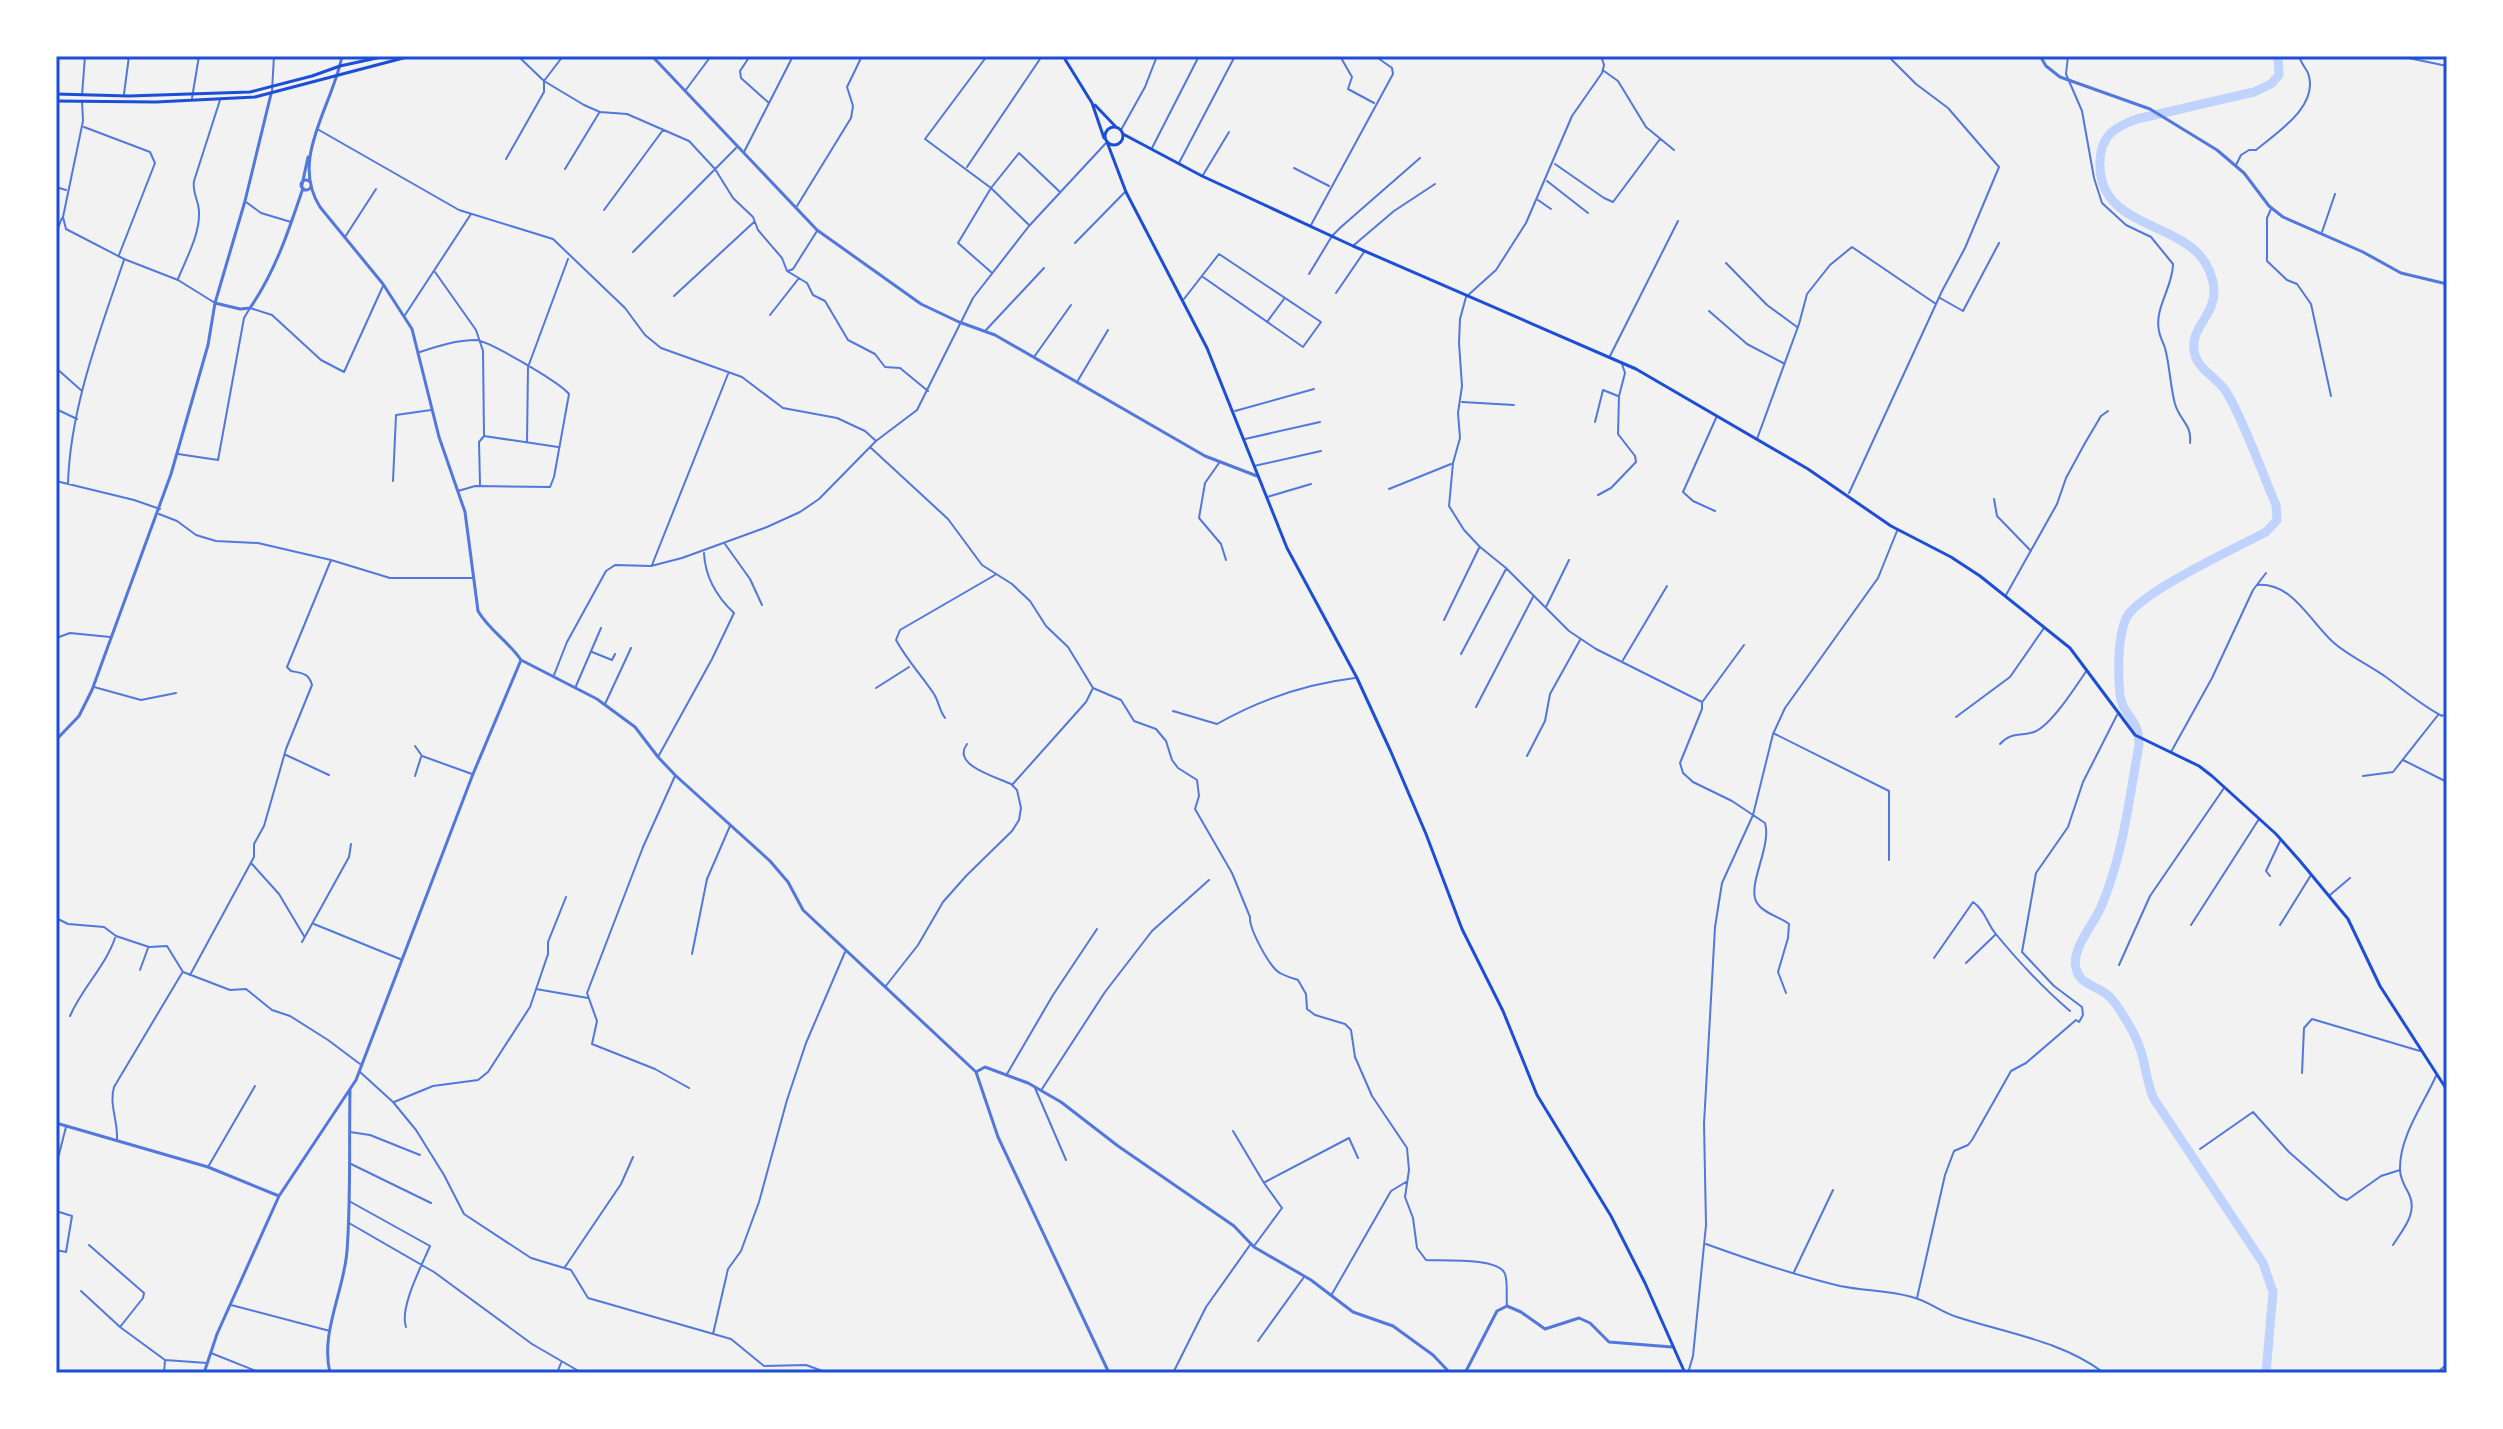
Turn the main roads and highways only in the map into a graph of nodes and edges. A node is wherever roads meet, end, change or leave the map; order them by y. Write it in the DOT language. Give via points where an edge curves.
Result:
graph roads {
  1 [pos="386,56"];
  2 [pos="411,56"];
  3 [pos="1063,56"];
  4 [pos="56,94"];
  5 [pos="56,101"];
  6 [pos="1092,103"];
  7 [pos="1120,130"];
  8 [pos="1105,140"];
  9 [pos="2447,1090"];
  10 [pos="1686,1373"];
  1 -- 4 [label="main road" via="250,92"];
  2 -- 5 [label="main road" via="271,93 220,100"];
  3 -- 6 [label="main road"];
  6 -- 7 [label="main road"];
  6 -- 8 [label="main road"];
  7 -- 8 [label="main road" via="1106,130"];
  7 -- 8 [label="main road" via="1117,145"];
  7 -- 9 [label="main road" via="1202,176 1647,375 1808,469 1897,530 1960,562 2070,648 2140,739 2199,766 2281,840 2348,919 2369,966"];
  8 -- 10 [label="main road" via="1126,192 1207,348 1287,548 1357,678 1537,1095 1611,1216"];
}
